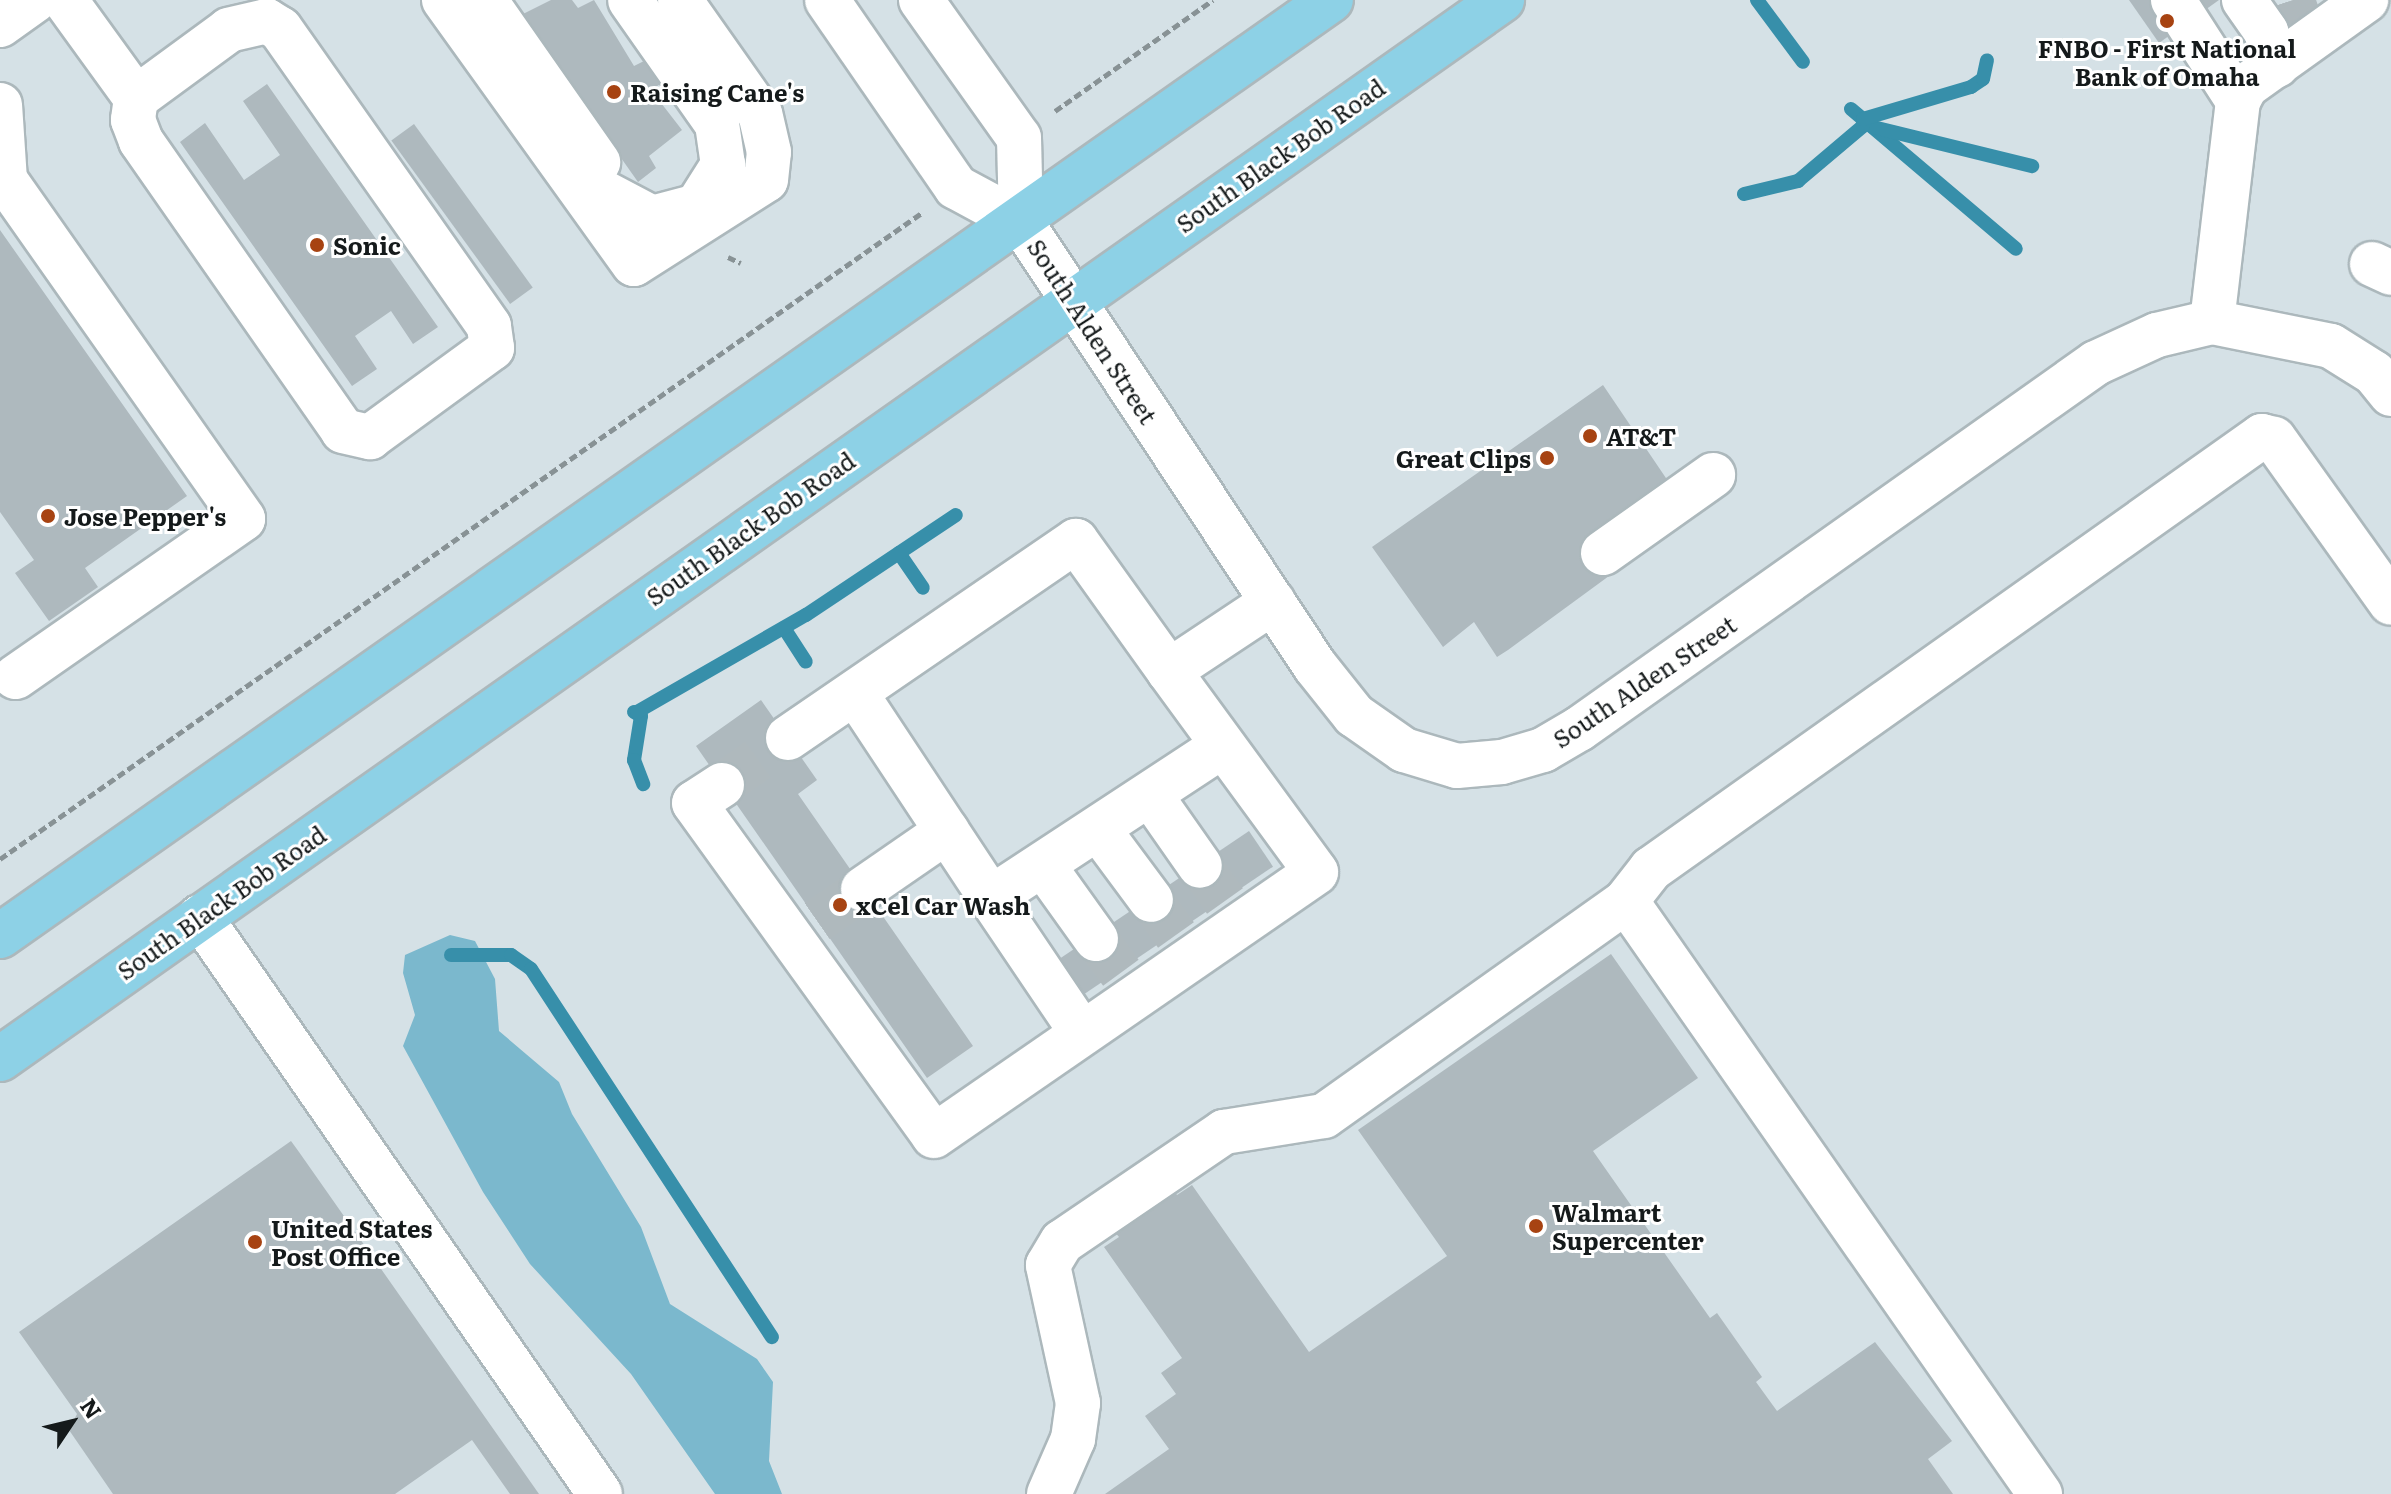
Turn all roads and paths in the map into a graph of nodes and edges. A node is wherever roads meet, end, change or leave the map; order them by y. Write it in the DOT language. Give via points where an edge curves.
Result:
graph roads {
  1 [pos="35,0"];
  2 [pos="65,0"];
  3 [pos="444,0"];
  4 [pos="485,0"];
  5 [pos="494,0"];
  6 [pos="630,0"];
  7 [pos="680,0"];
  8 [pos="827,0"];
  9 [pos="921,0"];
  10 [pos="1213,0"];
  11 [pos="1331,0"];
  12 [pos="1502,0"];
  13 [pos="2173,0"];
  14 [pos="2208,0"];
  15 [pos="2244,0"];
  16 [pos="2270,0"];
  17 [pos="2366,0"];
  18 [pos="0,25"];
  19 [pos="515,45"];
  20 [pos="2265,75"];
  21 [pos="136,98"];
  22 [pos="0,105"];
  23 [pos="1059,108"];
  24 [pos="571,175"];
  25 [pos="630,208"];
  26 [pos="926,210"];
  27 [pos="1021,222"];
  28 [pos="1075,298"];
  29 [pos="2212,322"];
  30 [pos="2391,394"];
  31 [pos="1713,475"];
  32 [pos="1603,553"];
  33 [pos="1273,602"];
  34 [pos="2391,603"];
  35 [pos="1169,671"];
  36 [pos="5,673"];
  37 [pos="856,694"];
  38 [pos="788,738"];
  39 [pos="1222,746"];
  40 [pos="708,794"];
  41 [pos="1151,796"];
  42 [pos="1099,830"];
  43 [pos="947,831"];
  44 [pos="0,859"];
  45 [pos="1043,865"];
  46 [pos="1200,866"];
  47 [pos="863,889"];
  48 [pos="991,898"];
  49 [pos="1151,900"];
  50 [pos="1626,901"];
  51 [pos="200,917"];
  52 [pos="0,936"];
  53 [pos="1096,939"];
  54 [pos="1082,1033"];
  55 [pos="0,1059"];
  56 [pos="600,1494"];
  57 [pos="1049,1494"];
  58 [pos="2040,1494"];
  1 -- 18 [label="street"];
  2 -- 21 [label="street"];
  3 -- 24 [label="street"];
  4 -- 19 [label="street"];
  5 -- 19 [label="street"];
  6 -- 25 [label="street" via="717,124 723,165 697,206 652,218"];
  7 -- 24 [label="street" via="760,114 769,152 766,180 634,264"];
  8 -- 27 [label="street" via="956,187"];
  9 -- 27 [label="street" via="1019,138"];
  10 -- 23 [label="path"];
  11 -- 27 [label="main road"];
  12 -- 28 [label="main road, South Black Bob Road"];
  13 -- 20 [label="street"];
  14 -- 20 [label="street"];
  15 -- 20 [label="street" via="2266,32"];
  16 -- 20 [label="street"];
  17 -- 20 [label="street"];
  19 -- 25 [label="street"];
  20 -- 29 [label="street"];
  21 -- 21 [label="street" via="133,120 141,141 343,431 370,437 486,355 493,337 280,29 267,21 229,30"];
  22 -- 36 [label="street" via="5,180 243,519"];
  24 -- 25 [label="street"];
  26 -- 44 [label="path"];
  27 -- 28 [label="street, South Alden Street"];
  27 -- 52 [label="main road"];
  28 -- 33 [label="street, South Alden Street" via="1106,354"];
  28 -- 51 [label="main road, South Black Bob Road"];
  29 -- 30 [label="street, South Alden Street" via="2331,346 2374,373"];
  29 -- 33 [label="street, South Alden Street" via="2157,335 2096,363 1543,750 1502,762 1457,766 1404,750 1354,715"];
  31 -- 32 [label="street"];
  33 -- 35 [label="street"];
  34 -- 50 [label="street" via="2274,439 2262,436 1651,869"];
  35 -- 37 [label="street" via="1076,541"];
  35 -- 39 [label="street"];
  37 -- 38 [label="street"];
  37 -- 43 [label="street"];
  39 -- 41 [label="street"];
  39 -- 54 [label="street" via="1316,872 1233,912 1129,984"];
  40 -- 54 [label="street" via="934,1136"];
  41 -- 42 [label="street"];
  41 -- 46 [label="street"];
  42 -- 45 [label="street"];
  42 -- 49 [label="street"];
  43 -- 47 [label="street"];
  43 -- 48 [label="street"];
  45 -- 48 [label="street"];
  45 -- 53 [label="street"];
  48 -- 54 [label="street"];
  50 -- 57 [label="street" via="1324,1116 1224,1132 1062,1242 1048,1265 1078,1403 1073,1439"];
  50 -- 58 [label="street"];
  51 -- 55 [label="main road, South Black Bob Road"];
  51 -- 56 [label="street"];
}
